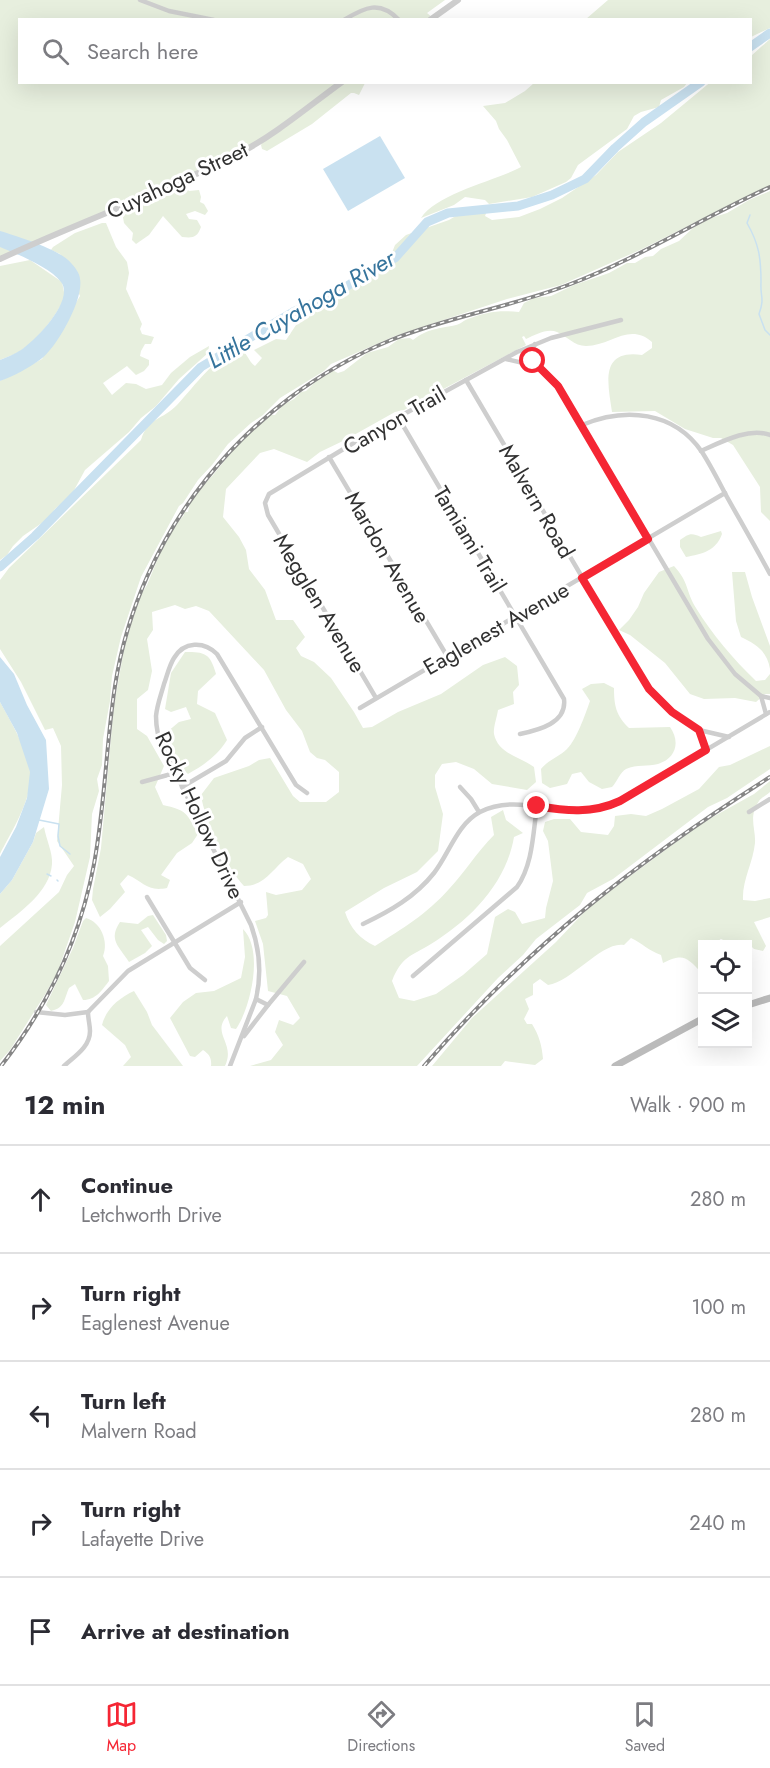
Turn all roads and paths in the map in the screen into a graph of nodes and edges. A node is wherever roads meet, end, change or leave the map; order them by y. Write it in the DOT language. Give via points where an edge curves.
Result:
graph roads {
  1 [pos="141,0"];
  2 [pos="458,0"];
  3 [pos="204,18"];
  4 [pos="347,18"];
  5 [pos="397,18"];
  6 [pos="433,18"];
  7 [pos="339,84"];
  8 [pos="3,258"];
  9 [pos="621,320"];
  10 [pos="535,344"];
  11 [pos="506,359"];
  12 [pos="536,366"];
  13 [pos="466,380"];
  14 [pos="398,417"];
  15 [pos="582,425"];
  16 [pos="770,435"];
  17 [pos="702,452"];
  18 [pos="329,457"];
  19 [pos="725,493"];
  20 [pos="266,507"];
  21 [pos="648,539"];
  22 [pos="770,573"];
  23 [pos="582,578"];
  24 [pos="516,617"];
  25 [pos="447,656"];
  26 [pos="761,696"];
  27 [pos="376,698"];
  28 [pos="770,698"];
  29 [pos="360,708"];
  30 [pos="768,713"];
  31 [pos="262,727"];
  32 [pos="699,730"];
  33 [pos="520,734"];
  34 [pos="729,737"];
  35 [pos="706,750"];
  36 [pos="176,773"];
  37 [pos="142,782"];
  38 [pos="182,787"];
  39 [pos="460,787"];
  40 [pos="307,793"];
  41 [pos="770,799"];
  42 [pos="537,806"];
  43 [pos="479,812"];
  44 [pos="749,812"];
  45 [pos="147,897"];
  46 [pos="241,902"];
  47 [pos="363,924"];
  48 [pos="174,942"];
  49 [pos="304,962"];
  50 [pos="413,976"];
  51 [pos="205,980"];
  52 [pos="770,998"];
  53 [pos="256,999"];
  54 [pos="752,1003"];
  55 [pos="268,1005"];
  56 [pos="36,1012"];
  57 [pos="88,1012"];
  58 [pos="698,1021"];
  59 [pos="240,1041"];
  60 [pos="64,1066"];
  61 [pos="230,1066"];
  62 [pos="615,1066"];
  1 -- 3 [label="street"];
  2 -- 6 [label="street"];
  4 -- 5 [label="street" via="376,6"];
  7 -- 8 [label="street, Cuyahoga Street" via="239,153"];
  9 -- 10 [label="street, Canyon Trail"];
  10 -- 11 [label="street, Canyon Trail"];
  10 -- 12 [label="street" via="531,354"];
  11 -- 12 [label="street"];
  11 -- 13 [label="street, Canyon Trail"];
  12 -- 15 [label="street" via="556,382"];
  13 -- 14 [label="street, Canyon Trail"];
  13 -- 23 [label="street, Malvern Road"];
  14 -- 18 [label="street, Canyon Trail"];
  14 -- 24 [label="street, Tamiami Trail"];
  15 -- 17 [label="street" via="611,416 650,416 679,429"];
  15 -- 21 [label="street"];
  16 -- 17 [label="street" via="749,432"];
  17 -- 19 [label="street"];
  18 -- 20 [label="street, Canyon Trail" via="272,490"];
  18 -- 25 [label="street, Mardon Avenue"];
  19 -- 21 [label="street, Eaglenest Avenue"];
  19 -- 22 [label="street"];
  20 -- 27 [label="street, Megglen Avenue"];
  21 -- 23 [label="street, Eaglenest Avenue"];
  21 -- 26 [label="street" via="721,659"];
  23 -- 24 [label="street, Eaglenest Avenue"];
  23 -- 32 [label="street, Malvern Road" via="649,689 672,712"];
  24 -- 25 [label="street, Eaglenest Avenue"];
  24 -- 33 [label="street, Tamiami Trail" via="564,703 562,715 554,721 537,731"];
  25 -- 27 [label="street, Eaglenest Avenue"];
  26 -- 28 [label="street"];
  26 -- 30 [label="street"];
  27 -- 29 [label="street, Eaglenest Avenue"];
  30 -- 34 [label="street"];
  31 -- 36 [label="street, Rocky Hollow Drive" via="217,654 195,644 182,648 174,658 156,724"];
  31 -- 38 [label="street" via="244,738 226,761"];
  31 -- 40 [label="street" via="296,785"];
  32 -- 34 [label="street, Malvern Road"];
  32 -- 35 [label="street"];
  34 -- 35 [label="street"];
  35 -- 42 [label="street" via="605,807 576,812"];
  36 -- 37 [label="street"];
  36 -- 38 [label="street, Rocky Hollow Drive"];
  38 -- 46 [label="street, Rocky Hollow Drive"];
  39 -- 43 [label="street"];
  41 -- 44 [label="street"];
  42 -- 43 [label="street" via="504,804"];
  42 -- 50 [label="street" via="529,862 517,887"];
  43 -- 47 [label="street" via="460,830 441,863 419,889 394,909"];
  45 -- 48 [label="street"];
  46 -- 48 [label="street"];
  46 -- 53 [label="street, Rocky Hollow Drive" via="259,954"];
  48 -- 51 [label="street" via="190,968"];
  48 -- 57 [label="street" via="128,971"];
  49 -- 55 [label="street"];
  52 -- 54 [label="main road"];
  53 -- 55 [label="street"];
  53 -- 59 [label="street, Rocky Hollow Drive"];
  55 -- 59 [label="street"];
  56 -- 57 [label="street"];
  57 -- 60 [label="street" via="88,1041"];
  58 -- 62 [label="main road"];
  59 -- 61 [label="street, Rocky Hollow Drive"];
}
